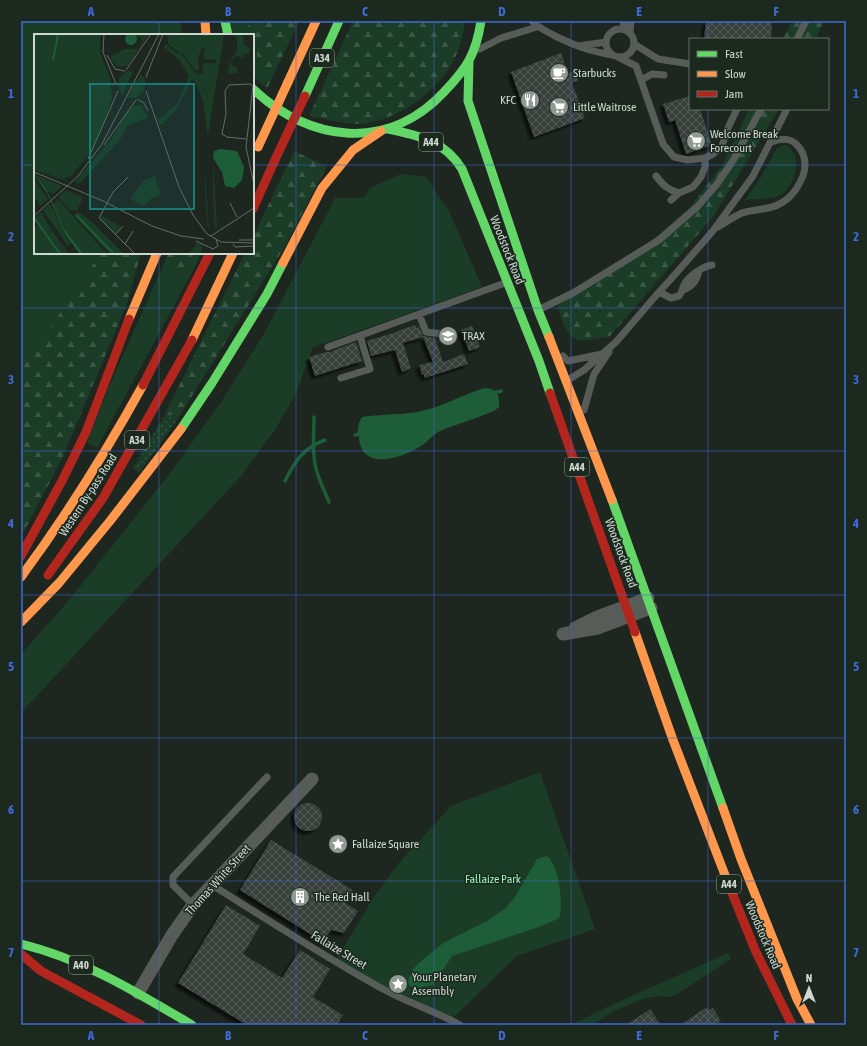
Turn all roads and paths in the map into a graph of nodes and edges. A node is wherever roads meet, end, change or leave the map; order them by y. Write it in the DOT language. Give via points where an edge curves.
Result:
graph roads {
  1 [pos="205,21"];
  2 [pos="225,21"];
  3 [pos="316,21"];
  4 [pos="339,21"];
  5 [pos="481,21"];
  6 [pos="532,21"];
  7 [pos="625,21"];
  8 [pos="631,21"];
  9 [pos="806,21"];
  10 [pos="537,27"];
  11 [pos="622,29"];
  12 [pos="630,33"];
  13 [pos="206,34"];
  14 [pos="228,34"];
  15 [pos="798,38"];
  16 [pos="606,42"];
  17 [pos="634,44"];
  18 [pos="576,46"];
  19 [pos="474,52"];
  20 [pos="615,56"];
  21 [pos="666,60"];
  22 [pos="469,62"];
  23 [pos="689,64"];
  24 [pos="674,68"];
  25 [pos="664,75"];
  26 [pos="641,80"];
  27 [pos="254,90"];
  28 [pos="737,110"];
  29 [pos="760,110"];
  30 [pos="788,110"];
  31 [pos="726,122"];
  32 [pos="385,130"];
  33 [pos="727,130"];
  34 [pos="771,142"];
  35 [pos="257,150"];
  36 [pos="705,158"];
  37 [pos="656,176"];
  38 [pos="679,193"];
  39 [pos="671,200"];
  40 [pos="254,207"];
  41 [pos="712,232"];
  42 [pos="150,254"];
  43 [pos="157,254"];
  44 [pos="210,254"];
  45 [pos="232,254"];
  46 [pos="712,265"];
  47 [pos="507,283"];
  48 [pos="142,285"];
  49 [pos="659,292"];
  50 [pos="538,310"];
  51 [pos="419,314"];
  52 [pos="451,335"];
  53 [pos="360,336"];
  54 [pos="616,342"];
  55 [pos="552,346"];
  56 [pos="328,347"];
  57 [pos="604,353"];
  58 [pos="539,361"];
  59 [pos="341,378"];
  60 [pos="558,386"];
  61 [pos="583,424"];
  62 [pos="603,475"];
  63 [pos="605,544"];
  64 [pos="21,556"];
  65 [pos="21,577"];
  66 [pos="44,581"];
  67 [pos="35,594"];
  68 [pos="650,603"];
  69 [pos="628,611"];
  70 [pos="21,613"];
  71 [pos="21,622"];
  72 [pos="680,688"];
  73 [pos="673,740"];
  74 [pos="267,777"];
  75 [pos="312,779"];
  76 [pos="682,784"];
  77 [pos="698,827"];
  78 [pos="212,886"];
  79 [pos="193,905"];
  80 [pos="742,917"];
  81 [pos="21,944"];
  82 [pos="21,954"];
  83 [pos="138,993"];
  84 [pos="126,1021"];
  85 [pos="141,1025"];
  86 [pos="192,1025"];
  87 [pos="460,1025"];
  88 [pos="792,1025"];
  89 [pos="811,1025"];
  1 -- 13 [label="highway"];
  2 -- 14 [label="highway"];
  3 -- 35 [label="highway, A34, bridge"];
  4 -- 40 [label="highway, A34, bridge"];
  5 -- 19 [label="highway"];
  6 -- 10 [label="lane"];
  7 -- 11 [label="lane"];
  8 -- 12 [label="lane"];
  9 -- 15 [label="lane"];
  10 -- 18 [label="lane"];
  10 -- 19 [label="lane" via="501,38"];
  11 -- 12 [label="lane"];
  11 -- 16 [label="lane" via="609,34"];
  12 -- 17 [label="lane"];
  16 -- 18 [label="lane"];
  16 -- 20 [label="lane" via="607,49"];
  17 -- 20 [label="lane" via="627,55"];
  17 -- 21 [label="lane" via="658,59"];
  18 -- 20 [label="lane"];
  19 -- 22 [label="highway"];
  20 -- 26 [label="lane" via="636,66"];
  21 -- 23 [label="lane"];
  21 -- 24 [label="lane"];
  22 -- 32 [label="highway" via="435,102 411,120"];
  22 -- 50 [label="highway, Woodstock Road / A44" via="468,101"];
  25 -- 26 [label="lane" via="652,74"];
  26 -- 36 [label="lane" via="663,144 674,157 688,160"];
  27 -- 32 [label="highway" via="286,116 305,124 331,131 360,133"];
  28 -- 33 [label="lane"];
  29 -- 50 [label="lane" via="717,184 686,217 653,244 573,293"];
  30 -- 34 [label="lane"];
  31 -- 33 [label="lane"];
  32 -- 47 [label="highway, Woodstock Road / A44" via="421,138 442,147 453,156 463,171"];
  32 -- 71 [label="highway" via="353,150 322,188 267,294 212,383 164,452 110,521 59,583"];
  33 -- 36 [label="lane" via="722,146"];
  34 -- 41 [label="lane" via="753,176"];
  34 -- 41 [label="lane" via="787,139 801,150 805,164 797,189 774,207 743,213"];
  36 -- 38 [label="lane" via="705,168 701,177 693,187"];
  37 -- 38 [label="lane" via="664,186"];
  38 -- 39 [label="lane"];
  41 -- 49 [label="lane"];
  42 -- 48 [label="highway"];
  43 -- 48 [label="highway"];
  44 -- 65 [label="highway, Western By-pass Road / A34" via="122,424 50,540"];
  45 -- 66 [label="highway, Western By-pass Road / A34" via="187,351 133,446 103,498"];
  46 -- 49 [label="lane" via="699,271 698,278 679,296 671,298"];
  47 -- 51 [label="lane"];
  47 -- 58 [label="highway, Woodstock Road / A44"];
  48 -- 64 [label="highway" via="86,432"];
  49 -- 54 [label="lane"];
  50 -- 55 [label="highway, Woodstock Road / A44"];
  51 -- 52 [label="lane" via="426,332"];
  51 -- 53 [label="lane"];
  53 -- 56 [label="lane"];
  53 -- 59 [label="lane" via="370,369"];
  54 -- 57 [label="lane"];
  54 -- 61 [label="lane" via="594,374 584,407"];
  55 -- 57 [label="lane" via="568,361"];
  55 -- 60 [label="highway, Woodstock Road / A44"];
  57 -- 60 [label="lane" via="584,370"];
  58 -- 60 [label="highway, Woodstock Road / A44"];
  58 -- 63 [label="lane" via="544,395 590,520"];
  60 -- 61 [label="highway, A44"];
  60 -- 63 [label="highway, Woodstock Road / A44"];
  61 -- 62 [label="highway, A44"];
  62 -- 68 [label="highway, Woodstock Road / A44"];
  62 -- 72 [label="lane" via="620,502 659,609"];
  63 -- 69 [label="highway, Woodstock Road / A44"];
  67 -- 70 [label="highway"];
  68 -- 69 [label="street"];
  68 -- 72 [label="highway, Woodstock Road / A44"];
  69 -- 73 [label="highway, Woodstock Road / A44"];
  72 -- 89 [label="highway, Woodstock Road / A44" via="759,907 797,999"];
  73 -- 76 [label="lane"];
  73 -- 80 [label="highway, Woodstock Road / A44"];
  74 -- 79 [label="lane" via="173,877 173,885"];
  75 -- 78 [label="street, Thomas White Street"];
  77 -- 80 [label="lane" via="732,905"];
  78 -- 79 [label="street, Thomas White Street"];
  78 -- 87 [label="lane, Fallaize Street" via="376,985"];
  79 -- 83 [label="street, Thomas White Street"];
  80 -- 88 [label="highway, Woodstock Road / A44"];
  81 -- 83 [label="highway, A40" via="46,950"];
  82 -- 84 [label="highway, A40" via="40,970"];
  83 -- 86 [label="highway, A40"];
  84 -- 85 [label="highway, A40"];
}
